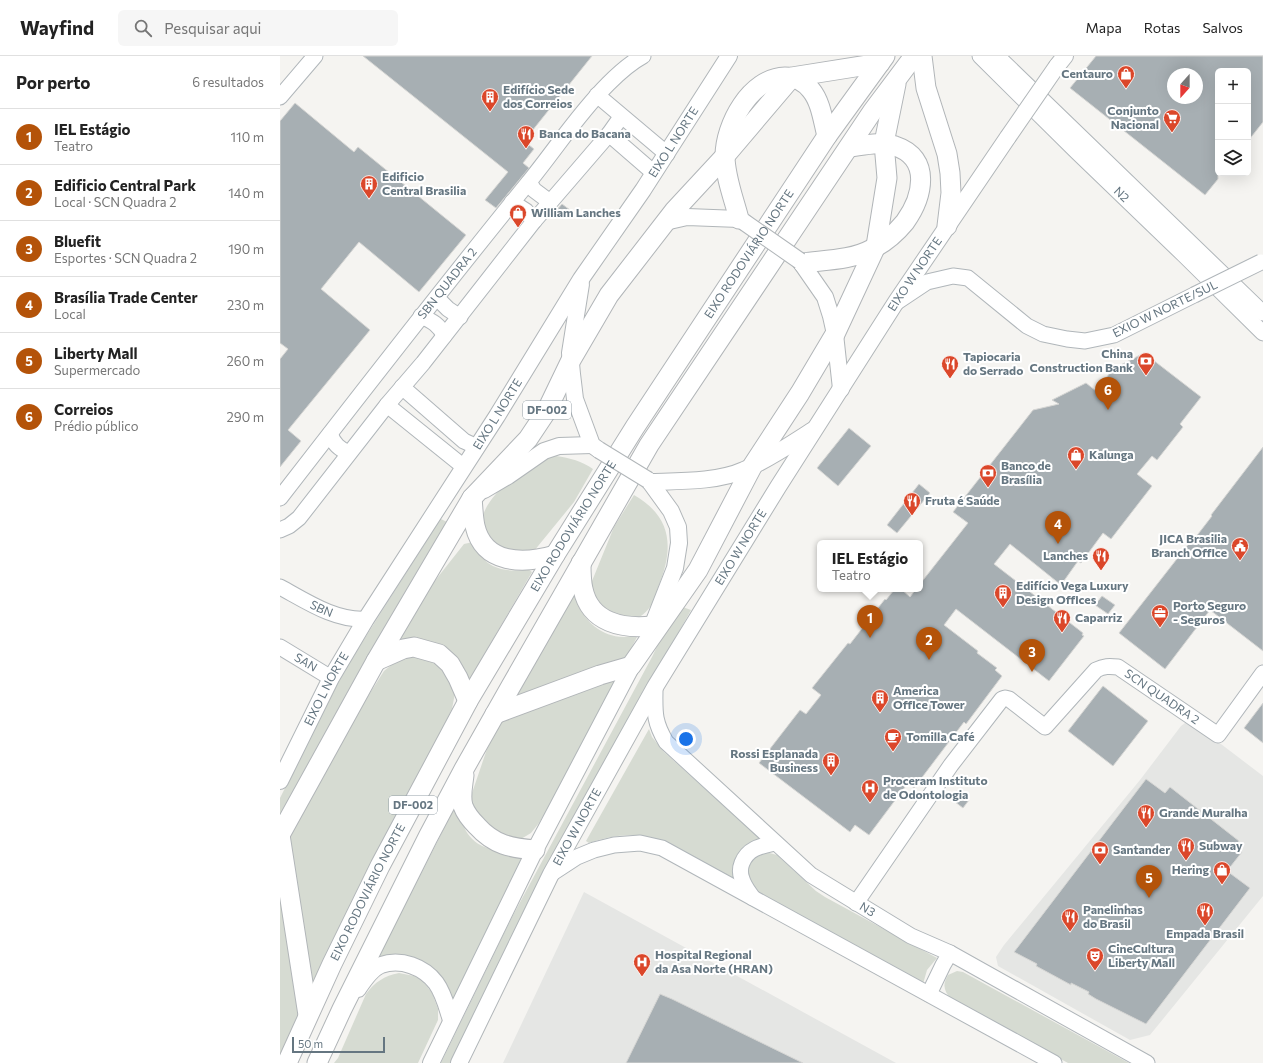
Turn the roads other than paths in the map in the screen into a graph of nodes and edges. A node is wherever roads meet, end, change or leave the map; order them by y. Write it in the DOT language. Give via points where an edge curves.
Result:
graph roads {
  1 [pos="315,56"];
  2 [pos="643,56"];
  3 [pos="729,56"];
  4 [pos="914,56"];
  5 [pos="922,56"];
  6 [pos="980,56"];
  7 [pos="997,56"];
  8 [pos="883,59"];
  9 [pos="1061,61"];
  10 [pos="792,77"];
  11 [pos="896,80"];
  12 [pos="597,95"];
  13 [pos="280,97"];
  14 [pos="621,117"];
  15 [pos="609,134"];
  16 [pos="827,136"];
  17 [pos="884,143"];
  18 [pos="850,147"];
  19 [pos="667,154"];
  20 [pos="725,156"];
  21 [pos="654,173"];
  22 [pos="529,182"];
  23 [pos="512,202"];
  24 [pos="550,202"];
  25 [pos="742,220"];
  26 [pos="534,221"];
  27 [pos="665,222"];
  28 [pos="947,226"];
  29 [pos="876,246"];
  30 [pos="802,262"];
  31 [pos="1262,262"];
  32 [pos="581,279"];
  33 [pos="437,298"];
  34 [pos="896,302"];
  35 [pos="1263,313"];
  36 [pos="421,316"];
  37 [pos="460,316"];
  38 [pos="1263,333"];
  39 [pos="835,334"];
  40 [pos="444,336"];
  41 [pos="571,360"];
  42 [pos="402,387"];
  43 [pos="842,389"];
  44 [pos="386,405"];
  45 [pos="816,428"];
  46 [pos="330,434"];
  47 [pos="477,447"];
  48 [pos="318,448"];
  49 [pos="596,448"];
  50 [pos="344,459"];
  51 [pos="753,466"];
  52 [pos="464,467"];
  53 [pos="649,481"];
  54 [pos="280,498"];
  55 [pos="472,498"];
  56 [pos="280,530"];
  57 [pos="555,555"];
  58 [pos="581,563"];
  59 [pos="280,587"];
  60 [pos="366,619"];
  61 [pos="652,626"];
  62 [pos="281,652"];
  63 [pos="376,661"];
  64 [pos="631,666"];
  65 [pos="1263,673"];
  66 [pos="331,678"];
  67 [pos="655,687"];
  68 [pos="468,701"];
  69 [pos="495,714"];
  70 [pos="464,769"];
  71 [pos="280,781"];
  72 [pos="280,835"];
  73 [pos="776,843"];
  74 [pos="535,850"];
  75 [pos="551,874"];
  76 [pos="753,898"];
  77 [pos="856,903"];
  78 [pos="950,953"];
  79 [pos="929,994"];
  80 [pos="342,1009"];
  81 [pos="308,1015"];
  82 [pos="451,1020"];
  83 [pos="287,1063"];
  84 [pos="317,1063"];
  85 [pos="431,1063"];
  86 [pos="459,1063"];
  87 [pos="1054,1063"];
  88 [pos="1147,1063"];
  1 -- 13 [label="main road"];
  2 -- 12 [label="main road, SBN QUADRA 2" via="634,60"];
  3 -- 19 [label="main road, EIXO L NORTE"];
  4 -- 11 [label="highway, EIXO RODOVIÁRIO NORTE / DF-002"];
  5 -- 28 [label="highway" via="926,88 947,154 950,173 951,192"];
  6 -- 38 [label="main road, N2"];
  7 -- 35 [label="main road, N2"];
  8 -- 10 [label="highway, EIXO RODOVIÁRIO NORTE / DF-002"];
  8 -- 16 [label="highway, EIXO RODOVIÁRIO NORTE / DF-002"];
  9 -- 28 [label="main road, EIXO W NORTE, bridge"];
  10 -- 16 [label="highway" via="806,84 812,91"];
  10 -- 20 [label="highway, EIXO RODOVIÁRIO NORTE" via="769,81 747,98 730,130"];
  11 -- 17 [label="highway, EIXO RODOVIÁRIO NORTE / DF-002"];
  11 -- 18 [label="highway, EIXO RODOVIÁRIO NORTE / DF-002"];
  12 -- 14 [label="main road"];
  12 -- 22 [label="main road, SBN QUADRA 2"];
  14 -- 15 [label="main road"];
  14 -- 19 [label="main road"];
  15 -- 21 [label="main road"];
  15 -- 24 [label="main road"];
  16 -- 57 [label="highway, EIXO RODOVIÁRIO NORTE / DF-002" via="635,427"];
  17 -- 18 [label="highway"];
  17 -- 29 [label="highway, EIXO RODOVIÁRIO NORTE / DF-002" via="887,178"];
  17 -- 29 [label="highway" via="904,149 912,155 919,166 921,178 915,205 905,222"];
  18 -- 58 [label="highway, EIXO RODOVIÁRIO NORTE / DF-002" via="649,445"];
  19 -- 21 [label="main road, EIXO L NORTE"];
  20 -- 25 [label="highway" via="727,174"];
  20 -- 27 [label="highway, DF-002"];
  21 -- 32 [label="main road, EIXO L NORTE"];
  22 -- 23 [label="main road, SBN QUADRA 2"];
  22 -- 24 [label="main road" via="534,190"];
  23 -- 26 [label="main road" via="526,211"];
  23 -- 33 [label="main road, SBN QUADRA 2"];
  24 -- 26 [label="main road"];
  25 -- 27 [label="main road" via="687,216"];
  25 -- 30 [label="main road, bridge"];
  26 -- 37 [label="main road"];
  27 -- 41 [label="highway, DF-002" via="609,295"];
  28 -- 34 [label="main road, EIXO W NORTE"];
  29 -- 30 [label="highway" via="860,255"];
  29 -- 39 [label="highway, EIXO RODOVIÁRIO NORTE / DF-002"];
  30 -- 39 [label="main road" via="825,297"];
  31 -- 34 [label="main road, EXIO W NORTE/SUL, bridge" via="1114,335 1084,341 1043,334 1028,326 968,278 953,276 927,282"];
  32 -- 41 [label="main road"];
  32 -- 47 [label="main road, EIXO L NORTE"];
  33 -- 36 [label="main road, SBN QUADRA 2"];
  33 -- 37 [label="main road"];
  34 -- 43 [label="main road, EIXO W NORTE"];
  36 -- 40 [label="main road" via="441,329"];
  36 -- 46 [label="main road, SBN QUADRA 2"];
  37 -- 40 [label="main road"];
  39 -- 43 [label="main road"];
  39 -- 51 [label="highway, EIXO RODOVIÁRIO NORTE / DF-002"];
  40 -- 42 [label="main road"];
  41 -- 49 [label="main road" via="575,399"];
  41 -- 55 [label="highway, DF-002" via="546,412 528,439"];
  42 -- 44 [label="main road"];
  42 -- 47 [label="main road" via="464,441"];
  43 -- 45 [label="main road, EIXO W NORTE"];
  44 -- 50 [label="main road"];
  44 -- 52 [label="main road"];
  45 -- 51 [label="main road"];
  45 -- 67 [label="main road, EIXO W NORTE"];
  46 -- 48 [label="main road, SBN QUADRA 2"];
  46 -- 50 [label="main road"];
  47 -- 52 [label="main road, EIXO L NORTE"];
  48 -- 50 [label="main road"];
  48 -- 54 [label="main road, SBN QUADRA 2"];
  49 -- 53 [label="main road, bridge"];
  49 -- 55 [label="main road" via="559,446 544,451"];
  50 -- 56 [label="main road" via="299,518"];
  51 -- 53 [label="main road" via="719,477"];
  51 -- 64 [label="highway, EIXO RODOVIÁRIO NORTE / DF-002" via="698,570"];
  52 -- 60 [label="main road, EIXO L NORTE"];
  53 -- 61 [label="main road" via="672,511 680,543 675,568"];
  55 -- 57 [label="highway" via="476,527 483,542 493,553 507,559 525,561"];
  55 -- 63 [label="highway, DF-002"];
  57 -- 68 [label="highway, EIXO RODOVIÁRIO NORTE / DF-002"];
  58 -- 61 [label="highway" via="583,589 597,615 622,626"];
  58 -- 69 [label="highway, EIXO RODOVIÁRIO NORTE / DF-002"];
  59 -- 60 [label="main road, SBN" via="339,616 355,620"];
  60 -- 66 [label="main road, EIXO L NORTE"];
  61 -- 64 [label="main road"];
  62 -- 66 [label="main road, SAN"];
  63 -- 68 [label="highway" via="414,647 439,654 450,664"];
  63 -- 72 [label="highway, DF-002"];
  64 -- 69 [label="highway"];
  64 -- 74 [label="main road"];
  65 -- 77 [label="main road, SCN QUADRA 2" via="1218,735 1118,667 1109,666 1096,670 1045,726 1009,699 999,701 951,765"];
  66 -- 71 [label="main road, EIXO L NORTE"];
  67 -- 73 [label="main road, N3" via="655,718 666,742"];
  67 -- 75 [label="main road, EIXO W NORTE"];
  68 -- 81 [label="highway, EIXO RODOVIÁRIO NORTE / DF-002" via="380,866"];
  69 -- 70 [label="highway, EIXO RODOVIÁRIO NORTE / DF-002"];
  70 -- 74 [label="highway" via="463,806 469,818 484,834 502,845"];
  70 -- 80 [label="highway, EIXO RODOVIÁRIO NORTE / DF-002"];
  72 -- 81 [label="highway, DF-002"];
  73 -- 76 [label="main road" via="750,850 744,858 740,869 742,879"];
  73 -- 77 [label="main road, N3" via="810,875"];
  74 -- 82 [label="main road"];
  75 -- 76 [label="main road" via="594,850 640,843 662,848"];
  75 -- 86 [label="main road, EIXO W NORTE"];
  76 -- 79 [label="main road"];
  77 -- 78 [label="main road, N3" via="912,936"];
  78 -- 79 [label="main road"];
  78 -- 88 [label="main road, N3"];
  79 -- 87 [label="main road"];
  80 -- 82 [label="main road" via="369,974 381,965 407,963 415,966 436,984"];
  80 -- 84 [label="highway, EIXO RODOVIÁRIO NORTE / DF-002"];
  81 -- 83 [label="highway, EIXO RODOVIÁRIO NORTE / DF-002"];
  82 -- 85 [label="main road"];
}
